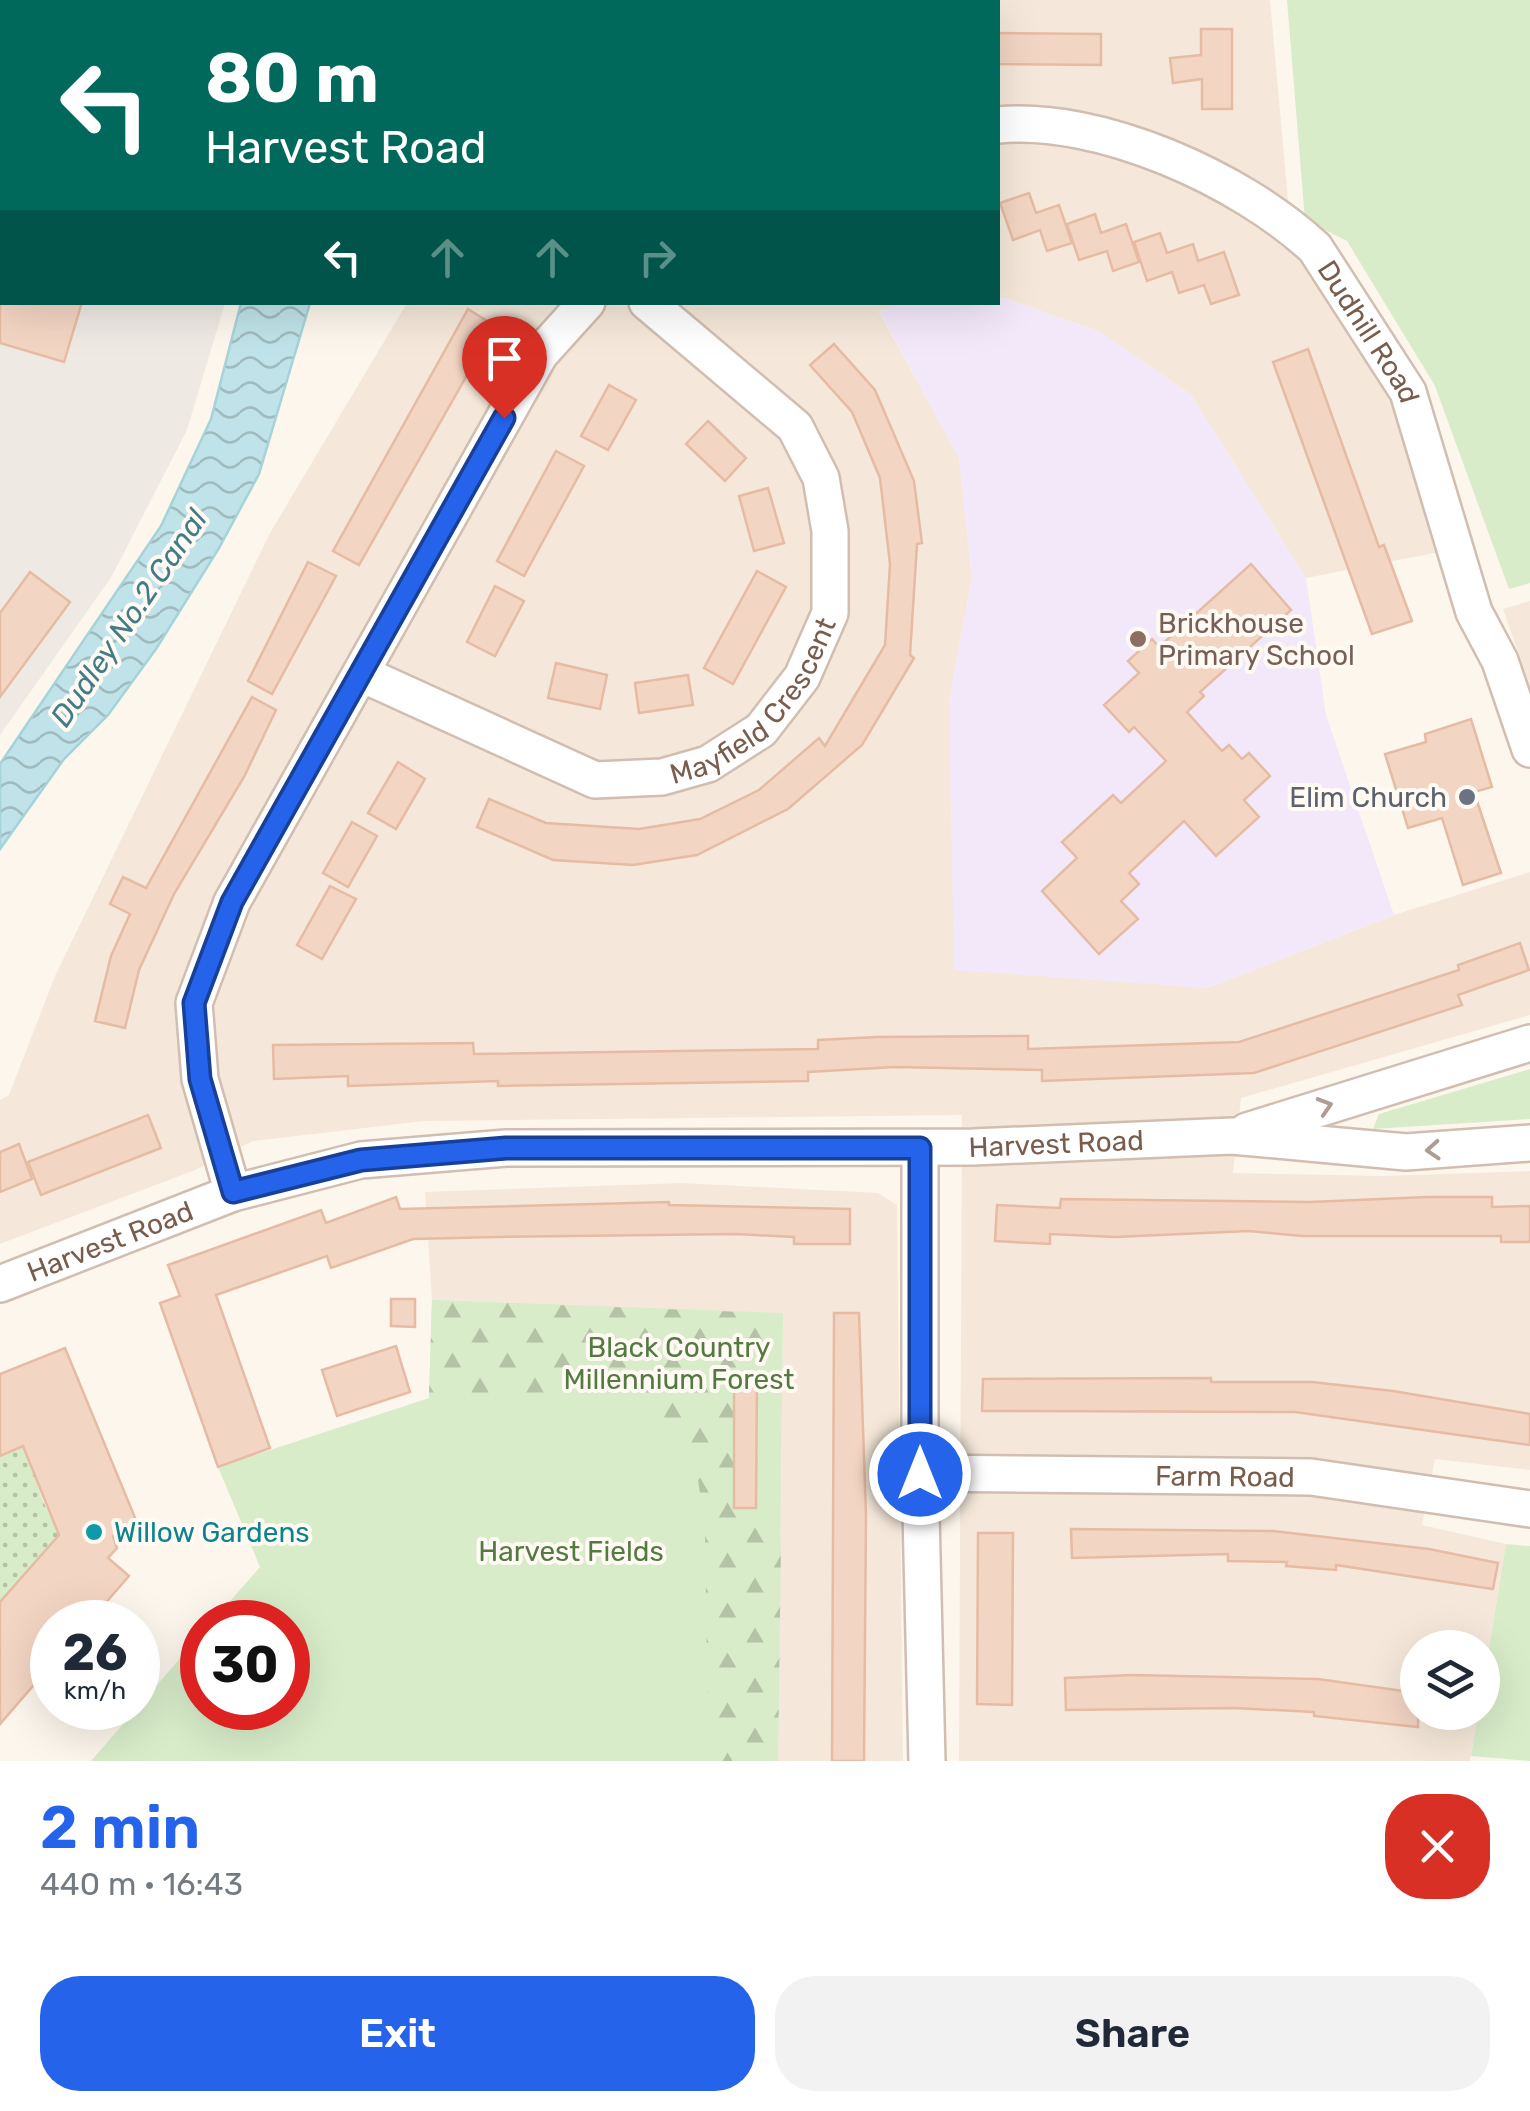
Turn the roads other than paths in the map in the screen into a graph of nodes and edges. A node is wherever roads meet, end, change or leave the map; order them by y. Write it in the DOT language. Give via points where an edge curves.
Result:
graph roads {
  1 [pos="1000,125"];
  2 [pos="585,305"];
  3 [pos="652,305"];
  4 [pos="362,674"];
  5 [pos="1530,749"];
  6 [pos="1530,1042"];
  7 [pos="1232,1136"];
  8 [pos="1530,1143"];
  9 [pos="920,1148"];
  10 [pos="233,1192"];
  11 [pos="0,1284"];
  12 [pos="920,1474"];
  13 [pos="1530,1509"];
  14 [pos="928,1761"];
  1 -- 5 [label="street, Dudhill Road" via="1038,121 1193,165 1315,248 1408,392 1474,612 1500,661"];
  2 -- 4 [label="street" via="540,354"];
  3 -- 4 [label="street, Mayfield Crescent" via="794,427 821,478 830,531 830,612 802,676 761,730 708,764 662,777 595,780"];
  4 -- 10 [label="street" via="232,902 194,1003 200,1079"];
  7 -- 6 [label="street, Harvest Road, one-way"];
  8 -- 7 [label="street, Harvest Road, one-way" via="1406,1152"];
  7 -- 9 [label="street, Harvest Road"];
  9 -- 10 [label="street, Harvest Road" via="506,1148 361,1160"];
  9 -- 12 [label="street"];
  10 -- 11 [label="street, Harvest Road"];
  12 -- 13 [label="street, Farm Road" via="1311,1476"];
  12 -- 14 [label="street"];
}
